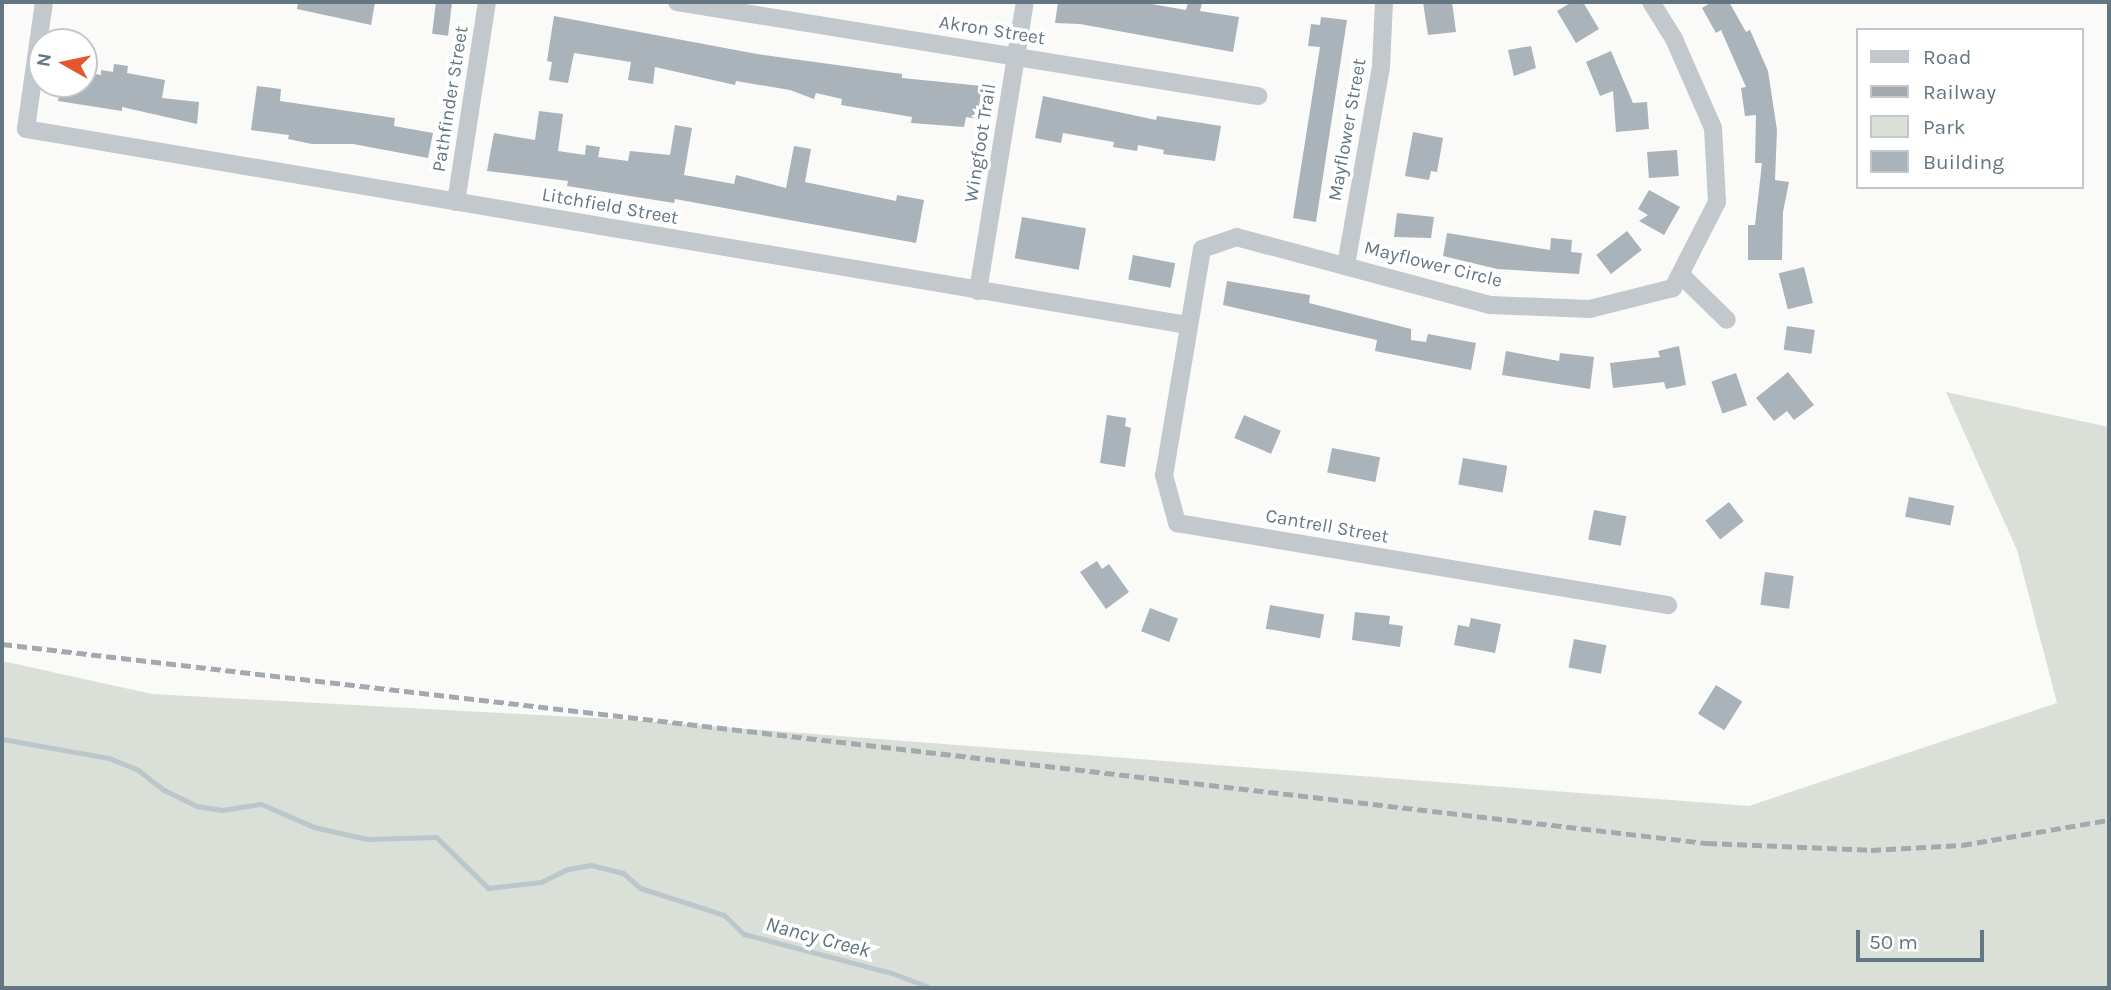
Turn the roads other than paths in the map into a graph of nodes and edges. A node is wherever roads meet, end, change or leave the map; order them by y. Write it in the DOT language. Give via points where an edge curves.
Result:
graph roads {
  1 [pos="44,2"];
  2 [pos="487,2"];
  3 [pos="677,2"];
  4 [pos="1025,2"];
  5 [pos="1384,2"];
  6 [pos="1651,2"];
  7 [pos="1016,56"];
  8 [pos="1258,96"];
  9 [pos="456,202"];
  10 [pos="1346,265"];
  11 [pos="1681,275"];
  12 [pos="978,291"];
  13 [pos="1727,320"];
  14 [pos="1187,325"];
  15 [pos="1668,606"];
  1 -- 9 [label="street, Litchfield Street" via="26,129"];
  2 -- 9 [label="street, Pathfinder Street"];
  3 -- 7 [label="street, Akron Street"];
  4 -- 7 [label="street, Wingfoot Trail"];
  5 -- 10 [label="street, Mayflower Street" via="1381,66"];
  6 -- 11 [label="street" via="1674,39 1713,128 1717,202"];
  7 -- 8 [label="street, Akron Street"];
  7 -- 12 [label="street, Wingfoot Trail"];
  9 -- 12 [label="street, Litchfield Street"];
  10 -- 11 [label="street, Mayflower Circle" via="1490,305 1590,309 1673,288"];
  10 -- 14 [label="street, Mayflower Circle" via="1237,237 1202,249"];
  11 -- 13 [label="street"];
  12 -- 14 [label="street, Litchfield Street"];
  14 -- 15 [label="street, Cantrell Street" via="1164,475 1177,523"];
}
